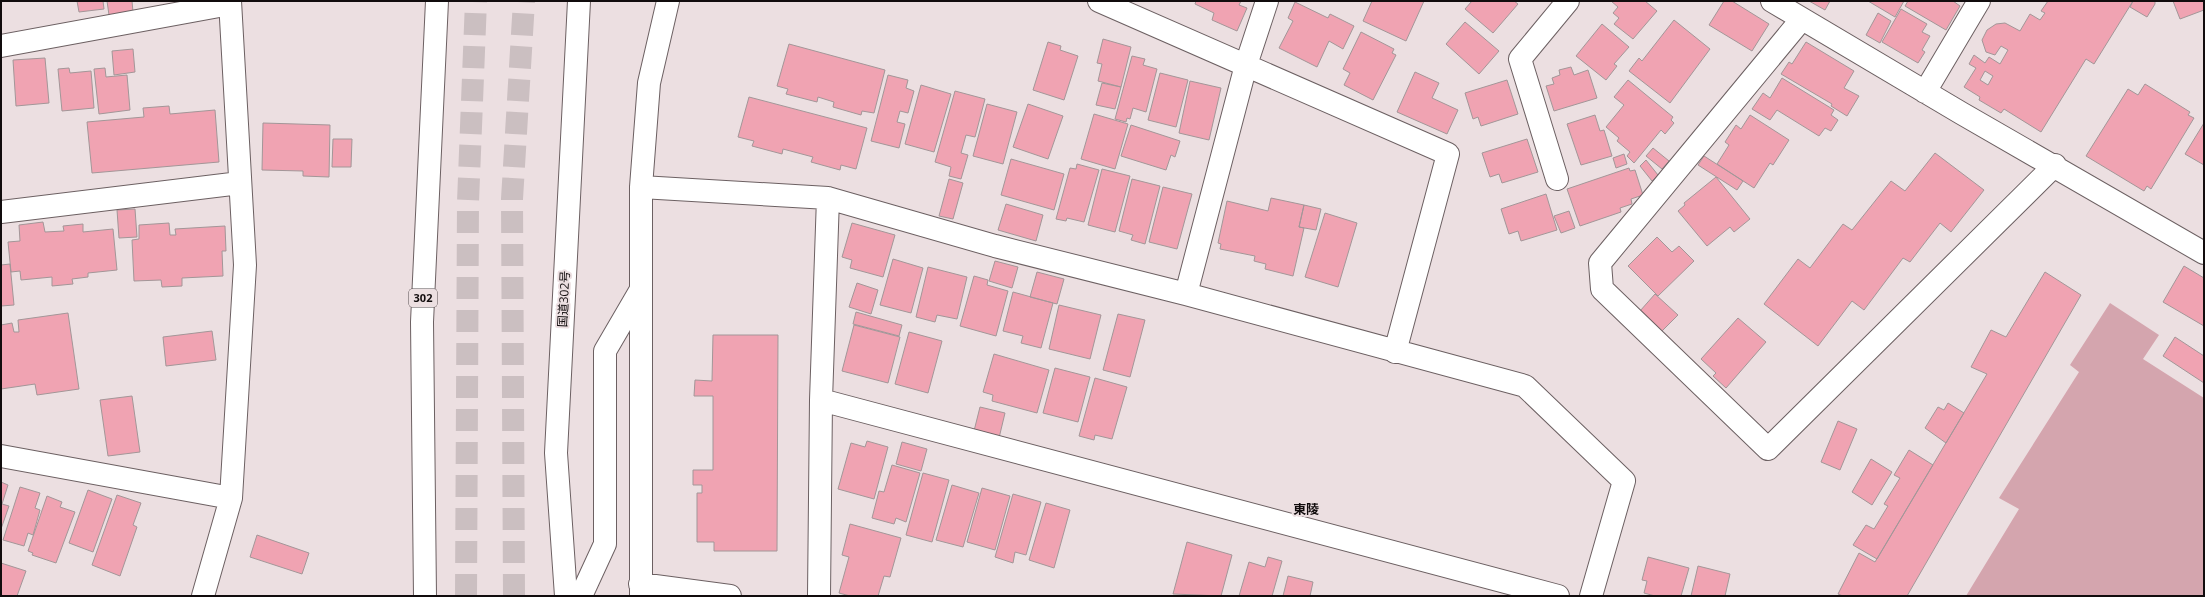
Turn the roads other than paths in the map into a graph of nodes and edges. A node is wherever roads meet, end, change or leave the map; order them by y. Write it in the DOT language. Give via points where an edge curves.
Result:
graph roads {
  1 [pos="437,1"];
  2 [pos="579,1"];
  3 [pos="668,1"];
  4 [pos="1099,1"];
  5 [pos="1267,1"];
  6 [pos="1568,1"];
  7 [pos="1772,1"];
  8 [pos="1979,1"];
  9 [pos="230,2"];
  10 [pos="1801,20"];
  11 [pos="1,46"];
  12 [pos="1246,65"];
  13 [pos="1925,92"];
  14 [pos="2055,165"];
  15 [pos="1558,179"];
  16 [pos="240,183"];
  17 [pos="640,187"];
  18 [pos="828,198"];
  19 [pos="1,212"];
  20 [pos="2204,253"];
  21 [pos="641,290"];
  22 [pos="1186,294"];
  23 [pos="1395,352"];
  24 [pos="821,400"];
  25 [pos="1,456"];
  26 [pos="231,498"];
  27 [pos="565,586"];
  28 [pos="640,590"];
  29 [pos="203,596"];
  30 [pos="425,596"];
  31 [pos="581,596"];
  32 [pos="730,596"];
  33 [pos="819,596"];
  34 [pos="1558,596"];
  35 [pos="1591,596"];
  1 -- 30 [label="main road, 302" via="422,322"];
  2 -- 27 [label="main road, 国道302号" via="556,453"];
  3 -- 17 [label="main road" via="649,83"];
  4 -- 12 [label="main road"];
  5 -- 12 [label="main road"];
  6 -- 15 [label="main road" via="1520,59"];
  7 -- 10 [label="main road"];
  8 -- 13 [label="main road"];
  9 -- 11 [label="main road"];
  9 -- 16 [label="main road"];
  10 -- 13 [label="main road"];
  10 -- 14 [label="main road" via="1600,263 1602,289 1768,449"];
  12 -- 22 [label="main road"];
  12 -- 23 [label="main road" via="1448,154"];
  13 -- 14 [label="main road"];
  14 -- 20 [label="main road"];
  16 -- 19 [label="main road"];
  16 -- 26 [label="main road" via="244,265"];
  17 -- 18 [label="main road"];
  17 -- 21 [label="main road"];
  18 -- 22 [label="main road" via="995,246"];
  18 -- 24 [label="main road"];
  21 -- 28 [label="main road"];
  21 -- 31 [label="main road" via="605,351 605,544"];
  22 -- 23 [label="main road"];
  23 -- 35 [label="main road" via="1525,386 1624,481"];
  24 -- 33 [label="main road"];
  24 -- 34 [label="main road"];
  25 -- 26 [label="main road"];
  26 -- 29 [label="main road"];
  28 -- 32 [label="main road"];
}
